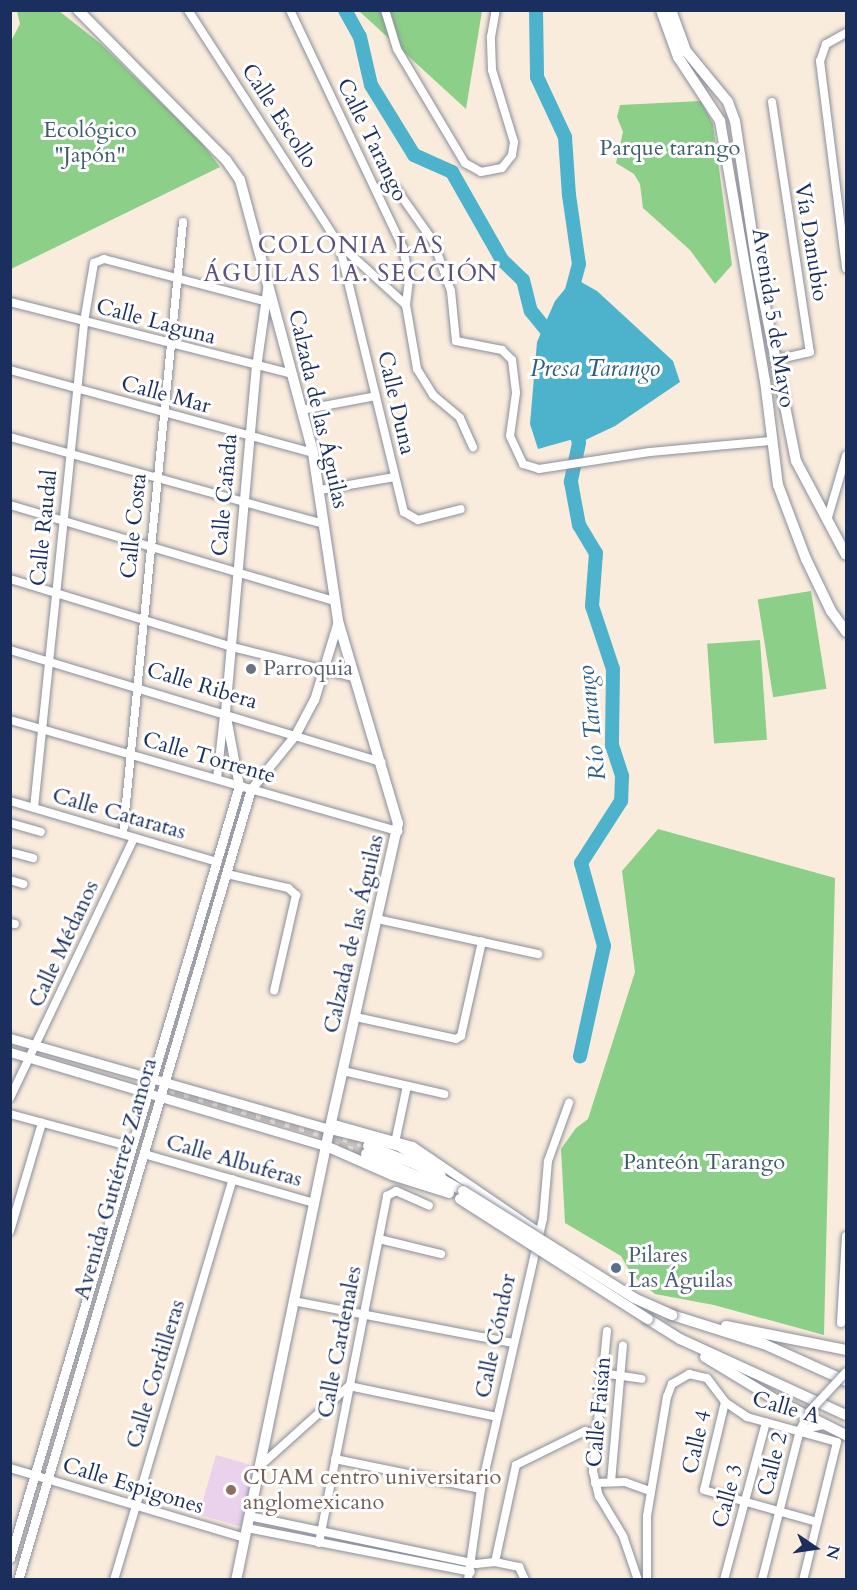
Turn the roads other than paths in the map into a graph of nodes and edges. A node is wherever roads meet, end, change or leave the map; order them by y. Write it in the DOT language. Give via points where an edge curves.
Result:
graph roads {
  1 [pos="78,10"];
  2 [pos="188,10"];
  3 [pos="290,10"];
  4 [pos="385,10"];
  5 [pos="496,10"];
  6 [pos="661,10"];
  7 [pos="671,10"];
  8 [pos="846,33"];
  9 [pos="772,102"];
  10 [pos="376,189"];
  11 [pos="183,222"];
  12 [pos="338,243"];
  13 [pos="846,268"];
  14 [pos="176,279"];
  15 [pos="268,283"];
  16 [pos="264,301"];
  17 [pos="10,302"];
  18 [pos="405,305"];
  19 [pos="84,322"];
  20 [pos="168,344"];
  21 [pos="775,360"];
  22 [pos="256,367"];
  23 [pos="10,370"];
  24 [pos="292,374"];
  25 [pos="78,389"];
  26 [pos="376,396"];
  27 [pos="302,410"];
  28 [pos="162,414"];
  29 [pos="10,437"];
  30 [pos="250,437"];
  31 [pos="771,441"];
  32 [pos="473,447"];
  33 [pos="313,453"];
  34 [pos="70,455"];
  35 [pos="846,456"];
  36 [pos="394,477"];
  37 [pos="156,480"];
  38 [pos="320,490"];
  39 [pos="245,504"];
  40 [pos="10,505"];
  41 [pos="461,509"];
  42 [pos="828,516"];
  43 [pos="63,520"];
  44 [pos="324,524"];
  45 [pos="150,548"];
  46 [pos="846,555"];
  47 [pos="237,574"];
  48 [pos="10,579"];
  49 [pos="55,593"];
  50 [pos="334,602"];
  51 [pos="143,620"];
  52 [pos="338,621"];
  53 [pos="846,632"];
  54 [pos="232,647"];
  55 [pos="10,650"];
  56 [pos="48,661"];
  57 [pos="326,671"];
  58 [pos="353,677"];
  59 [pos="136,685"];
  60 [pos="225,712"];
  61 [pos="10,720"];
  62 [pos="40,729"];
  63 [pos="295,735"];
  64 [pos="131,753"];
  65 [pos="381,762"];
  66 [pos="218,779"];
  67 [pos="239,786"];
  68 [pos="251,789"];
  69 [pos="10,801"];
  70 [pos="34,808"];
  71 [pos="10,823"];
  72 [pos="398,831"];
  73 [pos="41,832"];
  74 [pos="123,834"];
  75 [pos="134,838"];
  76 [pos="10,852"];
  77 [pos="33,858"];
  78 [pos="217,862"];
  79 [pos="227,874"];
  80 [pos="10,880"];
  81 [pos="23,884"];
  82 [pos="205,901"];
  83 [pos="218,905"];
  84 [pos="377,919"];
  85 [pos="482,941"];
  86 [pos="538,954"];
  87 [pos="274,991"];
  88 [pos="356,1017"];
  89 [pos="10,1038"];
  90 [pos="36,1045"];
  91 [pos="10,1052"];
  92 [pos="30,1058"];
  93 [pos="344,1071"];
  94 [pos="152,1080"];
  95 [pos="163,1083"];
  96 [pos="407,1086"];
  97 [pos="148,1092"];
  98 [pos="444,1094"];
  99 [pos="159,1096"];
  100 [pos="10,1098"];
  101 [pos="569,1103"];
  102 [pos="10,1114"];
  103 [pos="42,1123"];
  104 [pos="331,1126"];
  105 [pos="396,1138"];
  106 [pos="326,1146"];
  107 [pos="132,1147"];
  108 [pos="144,1154"];
  109 [pos="441,1176"];
  110 [pos="233,1179"];
  111 [pos="449,1193"];
  112 [pos="462,1195"];
  113 [pos="314,1203"];
  114 [pos="429,1206"];
  115 [pos="10,1231"];
  116 [pos="539,1232"];
  117 [pos="846,1236"];
  118 [pos="379,1239"];
  119 [pos="441,1254"];
  120 [pos="845,1257"];
  121 [pos="293,1300"];
  122 [pos="363,1315"];
  123 [pos="676,1316"];
  124 [pos="842,1323"];
  125 [pos="607,1331"];
  126 [pos="680,1340"];
  127 [pos="513,1343"];
  128 [pos="623,1346"];
  129 [pos="846,1350"];
  130 [pos="602,1372"];
  131 [pos="846,1372"];
  132 [pos="621,1375"];
  133 [pos="642,1379"];
  134 [pos="846,1381"];
  135 [pos="349,1386"];
  136 [pos="725,1402"];
  137 [pos="808,1413"];
  138 [pos="846,1415"];
  139 [pos="497,1417"];
  140 [pos="766,1422"];
  141 [pos="826,1425"];
  142 [pos="800,1430"];
  143 [pos="846,1434"];
  144 [pos="596,1435"];
  145 [pos="335,1459"];
  146 [pos="260,1466"];
  147 [pos="10,1468"];
  148 [pos="35,1475"];
  149 [pos="48,1479"];
  150 [pos="611,1482"];
  151 [pos="595,1483"];
  152 [pos="481,1490"];
  153 [pos="650,1491"];
  154 [pos="744,1502"];
  155 [pos="136,1505"];
  156 [pos="780,1512"];
  157 [pos="249,1516"];
  158 [pos="817,1522"];
  159 [pos="322,1530"];
  160 [pos="246,1533"];
  161 [pos="319,1543"];
  162 [pos="10,1558"];
  163 [pos="473,1562"];
  164 [pos="495,1562"];
  165 [pos="469,1577"];
  166 [pos="18,1580"];
  167 [pos="114,1580"];
  168 [pos="236,1580"];
  169 [pos="525,1580"];
  170 [pos="638,1580"];
  171 [pos="647,1580"];
  172 [pos="724,1580"];
  173 [pos="762,1580"];
  174 [pos="803,1580"];
  1 -- 15 [label="main road, Calzada de las Águilas" via="232,166 240,180"];
  2 -- 12 [label="street, Calle Escollo"];
  3 -- 10 [label="street, Calle Tarango"];
  4 -- 5 [label="street" via="397,49 442,125 465,163 481,172 502,168 513,149 492,70 491,37"];
  6 -- 31 [label="main road, Avenida 5 de Mayo" via="678,57 720,121 765,381"];
  7 -- 21 [label="main road, Avenida 5 de Mayo" via="686,51 728,102 735,121"];
  8 -- 13 [label="street" via="826,44 820,62"];
  9 -- 21 [label="street, Vía Danubio" via="810,352"];
  10 -- 18 [label="street, Calle Tarango" via="408,266"];
  10 -- 31 [label="street" via="390,185 398,190 433,241 451,291 456,341 502,350 512,360 516,393 511,444 523,464 548,468"];
  11 -- 14 [label="street, Calle Costa"];
  12 -- 18 [label="street"];
  12 -- 26 [label="street, Calle Duna"];
  14 -- 16 [label="street"];
  14 -- 19 [label="street, Calle Raudal" via="104,259 92,269"];
  14 -- 20 [label="street, Calle Costa"];
  15 -- 16 [label="street, Calle Cañada"];
  15 -- 24 [label="main road, Calzada de las Águilas"];
  16 -- 22 [label="street, Calle Cañada"];
  17 -- 19 [label="street, Calle Laguna"];
  18 -- 32 [label="street, Calle Tarango" via="417,369 433,395 460,418"];
  19 -- 20 [label="street, Calle Laguna"];
  19 -- 25 [label="street, Calle Raudal"];
  20 -- 22 [label="street, Calle Laguna"];
  20 -- 28 [label="street, Calle Costa"];
  21 -- 42 [label="main road, Avenida 5 de Mayo" via="796,460"];
  22 -- 24 [label="street, Calle Laguna"];
  22 -- 30 [label="street, Calle Cañada"];
  23 -- 25 [label="street, Calle Mar"];
  24 -- 27 [label="main road, Calzada de las Águilas"];
  25 -- 28 [label="street, Calle Mar"];
  25 -- 34 [label="street, Calle Raudal"];
  26 -- 27 [label="street"];
  26 -- 36 [label="street, Calle Duna"];
  27 -- 33 [label="main road, Calzada de las Águilas"];
  28 -- 30 [label="street, Calle Mar"];
  28 -- 37 [label="street, Calle Costa"];
  29 -- 34 [label="street"];
  30 -- 33 [label="street, Calle Mar"];
  30 -- 39 [label="street, Calle Cañada"];
  31 -- 53 [label="main road, Avenida 5 de Mayo" via="784,505 831,611"];
  33 -- 38 [label="main road, Calzada de las Águilas"];
  34 -- 37 [label="street"];
  34 -- 43 [label="street, Calle Raudal"];
  35 -- 42 [label="street"];
  36 -- 38 [label="street"];
  36 -- 41 [label="street, Calle Duna" via="404,512 412,518"];
  37 -- 39 [label="street"];
  37 -- 45 [label="street, Calle Costa"];
  38 -- 44 [label="main road, Calzada de las Águilas"];
  39 -- 44 [label="street"];
  39 -- 47 [label="street, Calle Cañada"];
  40 -- 43 [label="street"];
  42 -- 46 [label="main road, Avenida 5 de Mayo"];
  43 -- 45 [label="street"];
  43 -- 49 [label="street, Calle Raudal"];
  44 -- 50 [label="main road, Calzada de las Águilas"];
  45 -- 47 [label="street"];
  45 -- 51 [label="street, Calle Costa"];
  47 -- 50 [label="street"];
  47 -- 54 [label="street, Calle Cañada"];
  48 -- 49 [label="street"];
  49 -- 51 [label="street"];
  49 -- 56 [label="street, Calle Raudal"];
  50 -- 52 [label="main road, Calzada de las Águilas"];
  51 -- 54 [label="street"];
  51 -- 59 [label="street, Calle Costa"];
  52 -- 57 [label="street"];
  52 -- 58 [label="main road, Calzada de las Águilas"];
  54 -- 57 [label="street"];
  54 -- 60 [label="street, Calle Cañada"];
  55 -- 56 [label="street, Calle Ribera"];
  56 -- 59 [label="street, Calle Ribera"];
  56 -- 62 [label="street, Calle Raudal"];
  57 -- 58 [label="street"];
  57 -- 63 [label="street"];
  58 -- 65 [label="main road, Calzada de las Águilas"];
  59 -- 60 [label="street, Calle Ribera"];
  59 -- 64 [label="street, Calle Costa"];
  60 -- 63 [label="street, Calle Ribera"];
  60 -- 66 [label="street, Calle Cañada"];
  60 -- 67 [label="street, Calle Cañada"];
  61 -- 62 [label="street, Calle Torrente"];
  62 -- 64 [label="street, Calle Torrente"];
  62 -- 70 [label="street, Calle Raudal"];
  63 -- 65 [label="street, Calle Ribera"];
  63 -- 68 [label="street"];
  64 -- 66 [label="street, Calle Torrente"];
  64 -- 74 [label="street, Calle Costa"];
  65 -- 72 [label="main road, Calzada de las Águilas" via="396,810"];
  66 -- 67 [label="street, Calle Torrente"];
  67 -- 68 [label="street, Calle Torrente"];
  67 -- 78 [label="street, Avenida Gutiérrez Zamora"];
  68 -- 72 [label="street, Calle Torrente"];
  68 -- 79 [label="street, Avenida Gutiérrez Zamora"];
  69 -- 70 [label="street, Calle Cataratas"];
  70 -- 74 [label="street, Calle Cataratas"];
  71 -- 73 [label="street"];
  72 -- 84 [label="main road, Calzada de las Águilas"];
  74 -- 75 [label="street, Calle Cataratas"];
  75 -- 78 [label="street, Calle Cataratas"];
  75 -- 90 [label="street, Calle Médanos"];
  76 -- 77 [label="street"];
  78 -- 82 [label="street, Avenida Gutiérrez Zamora"];
  79 -- 83 [label="street, Avenida Gutiérrez Zamora"];
  79 -- 87 [label="street" via="288,888 296,895"];
  80 -- 81 [label="street"];
  82 -- 83 [label="street"];
  82 -- 94 [label="street, Avenida Gutiérrez Zamora"];
  83 -- 95 [label="street, Avenida Gutiérrez Zamora"];
  84 -- 85 [label="street"];
  84 -- 88 [label="main road, Calzada de las Águilas"];
  85 -- 86 [label="street"];
  85 -- 88 [label="street" via="461,1036 456,1039"];
  88 -- 93 [label="main road, Calzada de las Águilas"];
  89 -- 90 [label="street"];
  90 -- 92 [label="street, Calle Médanos"];
  90 -- 94 [label="street"];
  91 -- 92 [label="street"];
  92 -- 97 [label="street"];
  92 -- 100 [label="street, Calle Médanos"];
  93 -- 96 [label="street"];
  93 -- 104 [label="main road, Calzada de las Águilas"];
  94 -- 95 [label="street"];
  94 -- 97 [label="street, Avenida Gutiérrez Zamora"];
  95 -- 99 [label="street, Avenida Gutiérrez Zamora"];
  95 -- 104 [label="street"];
  96 -- 98 [label="street"];
  96 -- 105 [label="street"];
  97 -- 99 [label="street"];
  97 -- 107 [label="street, Avenida Gutiérrez Zamora"];
  99 -- 106 [label="street"];
  99 -- 108 [label="street, Avenida Gutiérrez Zamora"];
  101 -- 116 [label="street, Calle Cóndor" via="548,1161"];
  102 -- 103 [label="street, Calle Albuferas"];
  103 -- 107 [label="street, Calle Albuferas"];
  103 -- 115 [label="street"];
  104 -- 105 [label="street"];
  104 -- 106 [label="main road, Calzada de las Águilas"];
  104 -- 109 [label="main road" via="399,1146 436,1168"];
  105 -- 116 [label="street" via="426,1154"];
  106 -- 111 [label="main road" via="392,1175"];
  106 -- 113 [label="main road, Calzada de las Águilas"];
  107 -- 148 [label="street, Avenida Gutiérrez Zamora"];
  108 -- 110 [label="street, Calle Albuferas"];
  108 -- 149 [label="street, Avenida Gutiérrez Zamora"];
  109 -- 111 [label="main road" via="367,1150"];
  109 -- 112 [label="main road"];
  110 -- 113 [label="street, Calle Albuferas"];
  110 -- 155 [label="street, Calle Cordilleras"];
  111 -- 112 [label="main road"];
  112 -- 123 [label="main road, bridge" via="634,1298"];
  112 -- 126 [label="main road, bridge"];
  113 -- 121 [label="main road, Calzada de las Águilas"];
  114 -- 118 [label="street, Calle Cardenales" via="392,1190"];
  116 -- 127 [label="street, Calle Cóndor"];
  117 -- 120 [label="street"];
  118 -- 119 [label="street"];
  118 -- 122 [label="street, Calle Cardenales"];
  120 -- 124 [label="street"];
  121 -- 122 [label="street"];
  121 -- 146 [label="main road, Calzada de las Águilas"];
  122 -- 127 [label="street"];
  122 -- 135 [label="street, Calle Cardenales"];
  123 -- 129 [label="main road"];
  123 -- 134 [label="main road" via="764,1344"];
  125 -- 130 [label="street"];
  126 -- 137 [label="main road"];
  126 -- 138 [label="main road"];
  127 -- 139 [label="street, Calle Cóndor"];
  128 -- 132 [label="street, Calle Faisán"];
  130 -- 132 [label="street"];
  130 -- 144 [label="street"];
  131 -- 137 [label="street, Calle 2, bridge"];
  132 -- 133 [label="street"];
  132 -- 150 [label="street, Calle Faisán"];
  135 -- 139 [label="street"];
  135 -- 145 [label="street, Calle Cardenales"];
  135 -- 146 [label="street"];
  136 -- 140 [label="street, Calle A" via="735,1411"];
  136 -- 153 [label="street, Calle A" via="712,1383 698,1375 678,1378 672,1384"];
  136 -- 154 [label="street, Calle 4" via="704,1490"];
  137 -- 141 [label="main road"];
  137 -- 142 [label="street, Calle 2"];
  139 -- 152 [label="street, Calle Cóndor"];
  140 -- 142 [label="street, Calle A"];
  140 -- 154 [label="street, Calle 3"];
  141 -- 142 [label="street"];
  141 -- 143 [label="main road"];
  142 -- 156 [label="street, Calle 2"];
  142 -- 158 [label="street, Calle A" via="837,1442"];
  144 -- 151 [label="street"];
  144 -- 164 [label="street" via="585,1431 516,1465"];
  145 -- 152 [label="street"];
  145 -- 159 [label="street, Calle Cardenales"];
  146 -- 157 [label="main road, Calzada de las Águilas"];
  147 -- 148 [label="street, Calle Espigones"];
  148 -- 149 [label="street, Calle Espigones"];
  148 -- 162 [label="street, Avenida Gutiérrez Zamora"];
  149 -- 155 [label="street, Calle Espigones"];
  149 -- 166 [label="street, Avenida Gutiérrez Zamora"];
  150 -- 151 [label="street"];
  150 -- 153 [label="street"];
  151 -- 170 [label="street" via="623,1536"];
  152 -- 163 [label="street, Calle Cóndor"];
  153 -- 171 [label="street" via="645,1539"];
  154 -- 156 [label="street"];
  154 -- 172 [label="street, Calle 3"];
  155 -- 160 [label="street, Calle Espigones"];
  155 -- 167 [label="street, Calle Cordilleras"];
  156 -- 158 [label="street"];
  156 -- 173 [label="street, Calle 2"];
  157 -- 159 [label="street"];
  157 -- 160 [label="main road, Calzada de las Águilas"];
  158 -- 174 [label="street"];
  159 -- 161 [label="street, Calle Cardenales"];
  159 -- 163 [label="street"];
  160 -- 161 [label="street, Calle Espigones"];
  160 -- 168 [label="main road, Calzada de las Águilas"];
  161 -- 165 [label="street, Calle Espigones"];
  163 -- 164 [label="street"];
  163 -- 165 [label="street, Calle Cóndor"];
  164 -- 169 [label="street" via="519,1567"];
}
